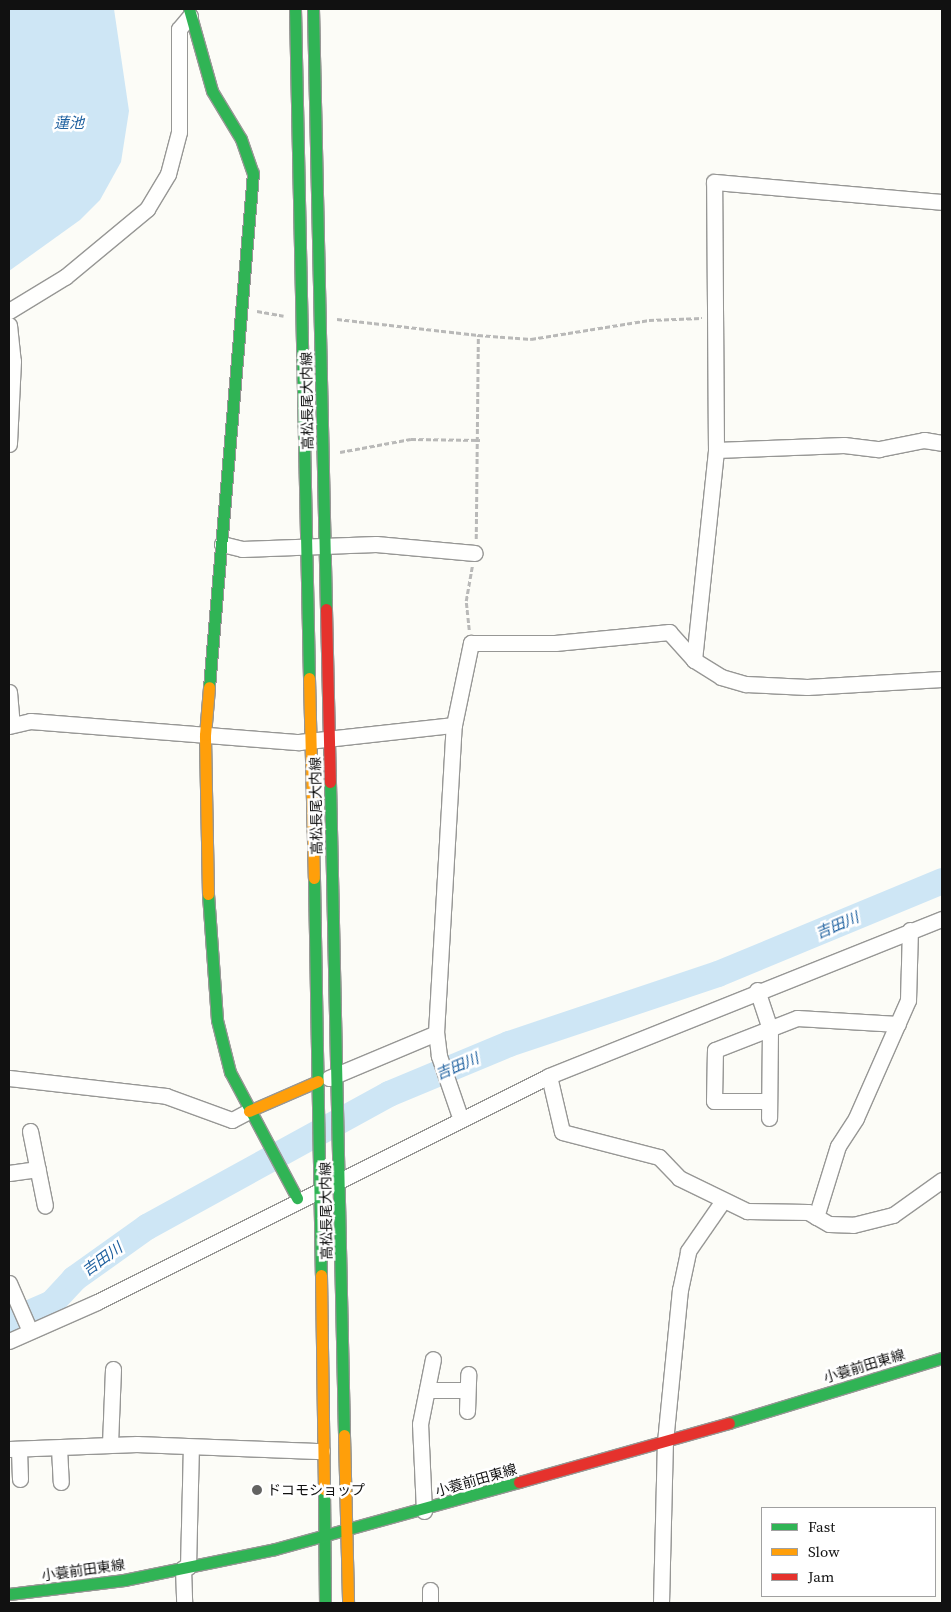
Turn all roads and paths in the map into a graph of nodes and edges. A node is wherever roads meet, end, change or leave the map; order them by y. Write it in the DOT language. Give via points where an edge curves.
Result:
graph roads {
  1 [pos="295,9"];
  2 [pos="313,9"];
  3 [pos="190,12"];
  4 [pos="941,198"];
  5 [pos="244,308"];
  6 [pos="9,311"];
  7 [pos="292,318"];
  8 [pos="331,318"];
  9 [pos="719,318"];
  10 [pos="9,325"];
  11 [pos="478,335"];
  12 [pos="942,442"];
  13 [pos="9,444"];
  14 [pos="716,450"];
  15 [pos="334,453"];
  16 [pos="222,544"];
  17 [pos="307,545"];
  18 [pos="325,545"];
  19 [pos="475,553"];
  20 [pos="694,660"];
  21 [pos="942,679"];
  22 [pos="9,692"];
  23 [pos="10,725"];
  24 [pos="454,725"];
  25 [pos="205,735"];
  26 [pos="330,740"];
  27 [pos="311,741"];
  28 [pos="942,919"];
  29 [pos="910,930"];
  30 [pos="756,990"];
  31 [pos="898,1024"];
  32 [pos="770,1029"];
  33 [pos="436,1033"];
  34 [pos="549,1076"];
  35 [pos="9,1078"];
  36 [pos="337,1079"];
  37 [pos="318,1087"];
  38 [pos="769,1101"];
  39 [pos="249,1111"];
  40 [pos="460,1117"];
  41 [pos="769,1118"];
  42 [pos="30,1131"];
  43 [pos="38,1169"];
  44 [pos="340,1172"];
  45 [pos="9,1173"];
  46 [pos="942,1180"];
  47 [pos="320,1181"];
  48 [pos="294,1192"];
  49 [pos="722,1202"];
  50 [pos="45,1206"];
  51 [pos="816,1217"];
  52 [pos="10,1288"];
  53 [pos="27,1326"];
  54 [pos="9,1341"];
  55 [pos="942,1358"];
  56 [pos="432,1360"];
  57 [pos="113,1369"];
  58 [pos="468,1374"];
  59 [pos="427,1390"];
  60 [pos="467,1390"];
  61 [pos="467,1411"];
  62 [pos="665,1442"];
  63 [pos="110,1444"];
  64 [pos="191,1447"];
  65 [pos="59,1448"];
  66 [pos="14,1449"];
  67 [pos="322,1451"];
  68 [pos="20,1479"];
  69 [pos="61,1482"];
  70 [pos="424,1511"];
  71 [pos="348,1531"];
  72 [pos="323,1537"];
  73 [pos="186,1568"];
  74 [pos="9,1594"];
  75 [pos="49,1597"];
  76 [pos="184,1603"];
  77 [pos="325,1603"];
  78 [pos="348,1603"];
  79 [pos="660,1603"];
  1 -- 17 [label="main road, 高松長尾大内線"];
  2 -- 18 [label="main road, 高松長尾大内線"];
  3 -- 5 [label="main road" via="212,90 241,138 253,172"];
  3 -- 6 [label="street" via="179,29 179,132 168,174 147,209 65,277"];
  4 -- 9 [label="street" via="714,182"];
  5 -- 7 [label="path"];
  5 -- 16 [label="main road"];
  8 -- 11 [label="path" via="365,318"];
  9 -- 11 [label="path" via="650,320 531,339"];
  9 -- 14 [label="street"];
  10 -- 13 [label="street" via="13,361"];
  11 -- 15 [label="path" via="480,440 411,439"];
  12 -- 14 [label="street" via="924,440 879,449 844,445"];
  14 -- 20 [label="street"];
  16 -- 17 [label="street" via="242,549"];
  16 -- 25 [label="main road"];
  17 -- 18 [label="street"];
  17 -- 27 [label="main road, 高松長尾大内線"];
  18 -- 19 [label="street" via="376,544"];
  18 -- 26 [label="main road, 高松長尾大内線"];
  20 -- 21 [label="street" via="721,677 746,684 807,687"];
  20 -- 24 [label="street" via="669,632 555,643 471,643"];
  22 -- 23 [label="street"];
  23 -- 25 [label="street" via="30,721"];
  24 -- 26 [label="street"];
  24 -- 33 [label="street"];
  25 -- 27 [label="street"];
  25 -- 39 [label="main road" via="209,950 216,1020 230,1072"];
  26 -- 27 [label="street"];
  26 -- 36 [label="main road, 高松長尾大内線"];
  27 -- 37 [label="main road, 高松長尾大内線"];
  28 -- 29 [label="street"];
  29 -- 30 [label="street"];
  29 -- 31 [label="street" via="908,1000"];
  30 -- 32 [label="street"];
  30 -- 34 [label="street"];
  31 -- 32 [label="street" via="797,1018"];
  31 -- 51 [label="street" via="856,1118 838,1146"];
  32 -- 38 [label="street"];
  32 -- 38 [label="street" via="715,1050 714,1101"];
  33 -- 36 [label="street"];
  33 -- 40 [label="street" via="439,1056"];
  34 -- 40 [label="street"];
  34 -- 49 [label="street" via="562,1132 659,1157 679,1178"];
  35 -- 39 [label="street" via="166,1096 232,1120"];
  36 -- 37 [label="street"];
  36 -- 44 [label="main road, 高松長尾大内線"];
  37 -- 39 [label="main road"];
  37 -- 47 [label="main road, 高松長尾大内線"];
  38 -- 41 [label="street"];
  39 -- 48 [label="main road"];
  40 -- 44 [label="street"];
  42 -- 43 [label="street"];
  43 -- 45 [label="street"];
  43 -- 50 [label="street"];
  44 -- 47 [label="street"];
  44 -- 71 [label="main road, 高松長尾大内線"];
  46 -- 51 [label="street" via="893,1215 853,1225 829,1224"];
  47 -- 48 [label="street"];
  47 -- 67 [label="main road, 高松長尾大内線"];
  48 -- 53 [label="street" via="96,1302"];
  49 -- 51 [label="street" via="747,1211 808,1212"];
  49 -- 62 [label="street" via="688,1251"];
  52 -- 53 [label="street"];
  53 -- 54 [label="street"];
  55 -- 62 [label="main road, 小蓑前田東線"];
  56 -- 59 [label="street"];
  57 -- 63 [label="street"];
  58 -- 60 [label="street"];
  59 -- 60 [label="street"];
  59 -- 70 [label="street" via="420,1424"];
  60 -- 61 [label="street"];
  62 -- 70 [label="main road, 小蓑前田東線"];
  62 -- 79 [label="street"];
  63 -- 64 [label="street"];
  63 -- 65 [label="street"];
  64 -- 67 [label="street"];
  64 -- 73 [label="street"];
  65 -- 66 [label="street"];
  65 -- 69 [label="street"];
  66 -- 68 [label="street"];
  67 -- 72 [label="main road, 高松長尾大内線"];
  70 -- 71 [label="main road, 小蓑前田東線"];
  71 -- 72 [label="main road, 小蓑前田東線"];
  71 -- 78 [label="main road, 高松長尾大内線"];
  72 -- 73 [label="main road, 小蓑前田東線"];
  72 -- 77 [label="main road, 高松長尾大内線"];
  73 -- 75 [label="main road, 小蓑前田東線"];
  73 -- 76 [label="street"];
  74 -- 75 [label="main road, 小蓑前田東線"];
}
